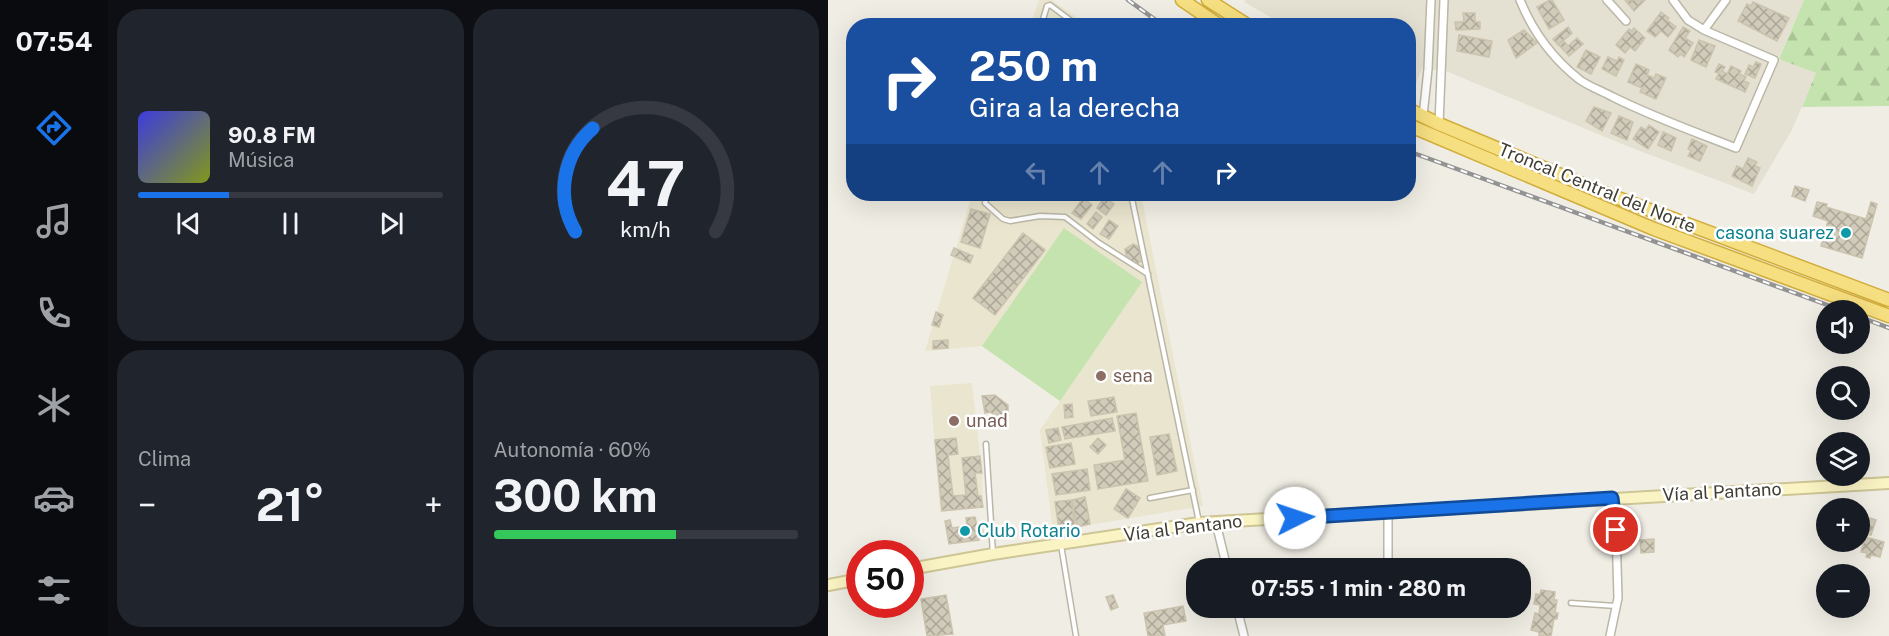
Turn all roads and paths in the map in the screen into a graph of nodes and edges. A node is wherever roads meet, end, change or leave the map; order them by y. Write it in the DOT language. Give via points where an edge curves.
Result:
graph roads {
  1 [pos="1182,0"];
  2 [pos="1208,0"];
  3 [pos="1431,0"];
  4 [pos="1444,0"];
  5 [pos="1520,0"];
  6 [pos="1607,0"];
  7 [pos="1673,0"];
  8 [pos="1726,0"];
  9 [pos="1043,18"];
  10 [pos="1068,18"];
  11 [pos="1208,18"];
  12 [pos="1236,18"];
  13 [pos="1626,21"];
  14 [pos="1430,29"];
  15 [pos="1443,30"];
  16 [pos="1704,30"];
  17 [pos="1416,113"];
  18 [pos="1423,116"];
  19 [pos="1439,124"];
  20 [pos="1416,128"];
  21 [pos="985,201"];
  22 [pos="1132,201"];
  23 [pos="1148,274"];
  24 [pos="1889,300"];
  25 [pos="1889,316"];
  26 [pos="986,444"];
  27 [pos="1889,483"];
  28 [pos="1193,490"];
  29 [pos="1150,498"];
  30 [pos="1612,498"];
  31 [pos="1388,512"];
  32 [pos="1199,523"];
  33 [pos="1216,523"];
  34 [pos="1061,544"];
  35 [pos="993,554"];
  36 [pos="1225,558"];
  37 [pos="1388,558"];
  38 [pos="924,566"];
  39 [pos="846,582"];
  40 [pos="828,585"];
  41 [pos="1571,603"];
  42 [pos="1616,606"];
  43 [pos="1240,618"];
  44 [pos="1076,636"];
  45 [pos="1244,636"];
  46 [pos="1610,636"];
  1 -- 11 [label="highway"];
  2 -- 12 [label="highway"];
  3 -- 14 [label="street"];
  4 -- 15 [label="street"];
  5 -- 16 [label="street" via="1541,41 1582,81 1646,113 1736,148 1774,60"];
  6 -- 13 [label="street"];
  7 -- 16 [label="street" via="1688,20"];
  8 -- 16 [label="street"];
  9 -- 10 [label="lane" via="1050,4"];
  14 -- 15 [label="street"];
  14 -- 18 [label="street"];
  15 -- 19 [label="street"];
  17 -- 18 [label="highway, Troncal Central del Norte"];
  18 -- 19 [label="highway, Troncal Central del Norte"];
  19 -- 24 [label="highway, Troncal Central del Norte" via="1605,193"];
  20 -- 25 [label="highway, Troncal Central del Norte" via="1654,229"];
  21 -- 23 [label="lane" via="1010,222 1040,216 1065,217"];
  22 -- 23 [label="lane"];
  23 -- 28 [label="lane"];
  26 -- 35 [label="lane"];
  27 -- 30 [label="main road, Vía al Pantano"];
  28 -- 29 [label="lane"];
  28 -- 32 [label="lane"];
  30 -- 31 [label="main road, Vía al Pantano"];
  30 -- 42 [label="street"];
  31 -- 33 [label="main road, Vía al Pantano"];
  31 -- 37 [label="street"];
  32 -- 33 [label="main road, Vía al Pantano"];
  32 -- 34 [label="main road, Vía al Pantano"];
  33 -- 36 [label="street"];
  34 -- 35 [label="main road, Vía al Pantano"];
  34 -- 44 [label="lane"];
  35 -- 38 [label="main road, Vía al Pantano"];
  39 -- 40 [label="main road"];
  41 -- 42 [label="lane"];
  42 -- 46 [label="street"];
  43 -- 45 [label="street"];
}
